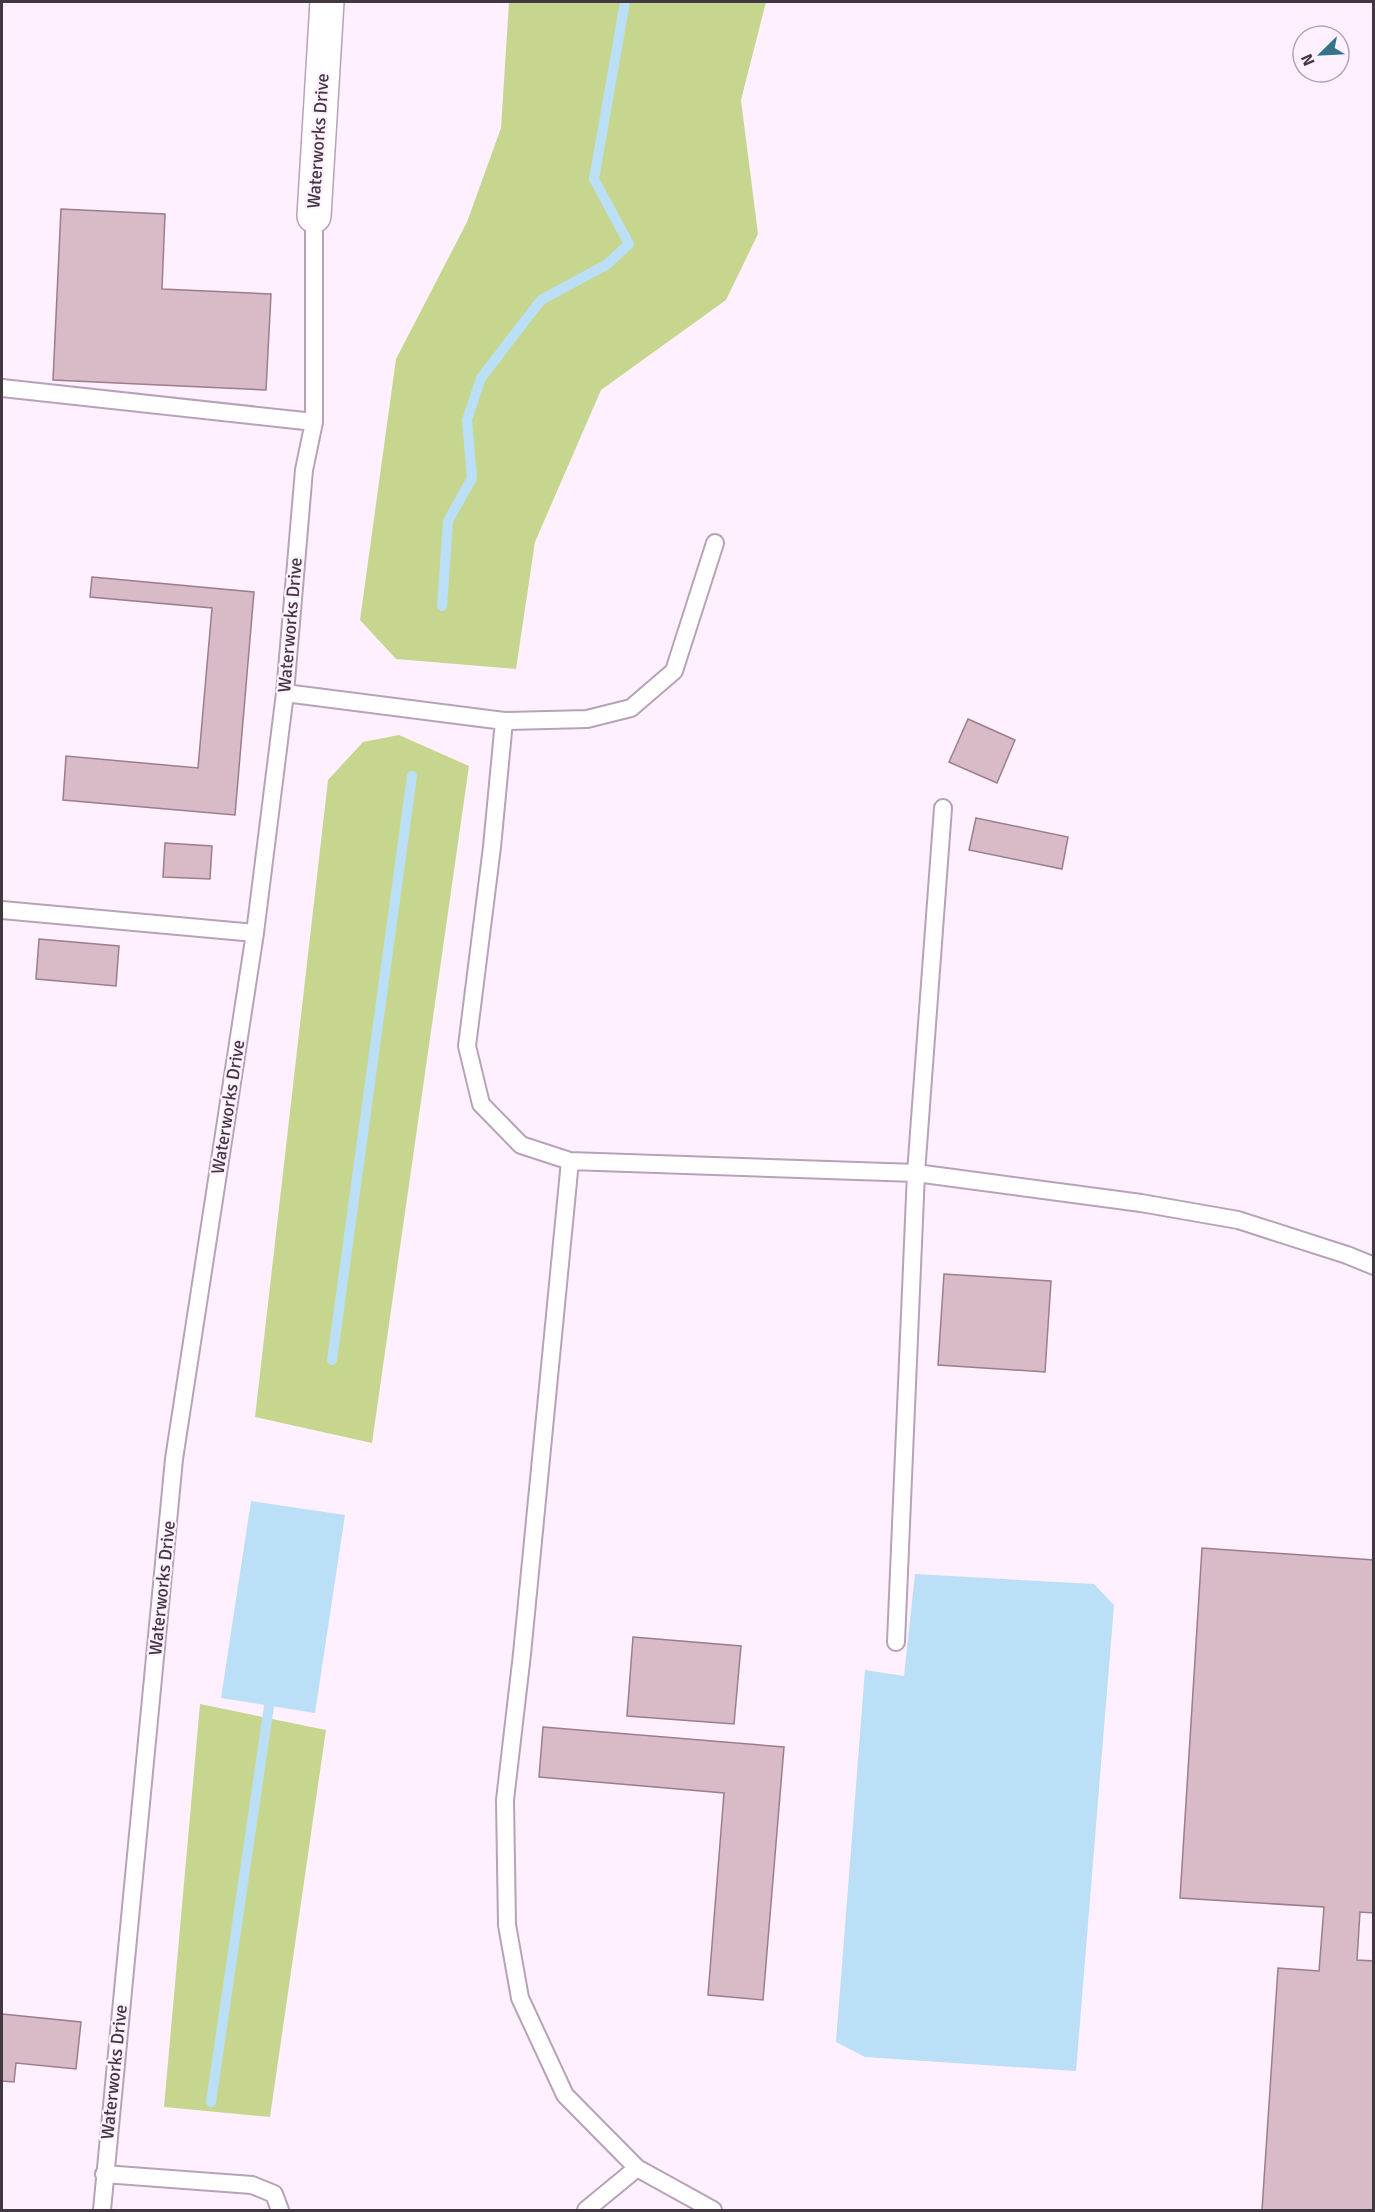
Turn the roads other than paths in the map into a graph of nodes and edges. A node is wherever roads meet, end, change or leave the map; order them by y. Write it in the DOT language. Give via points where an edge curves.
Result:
graph roads {
  1 [pos="327,2"];
  2 [pos="314,216"];
  3 [pos="2,388"];
  4 [pos="314,422"];
  5 [pos="715,543"];
  6 [pos="285,693"];
  7 [pos="504,721"];
  8 [pos="943,808"];
  9 [pos="2,910"];
  10 [pos="255,933"];
  11 [pos="570,1161"];
  12 [pos="916,1173"];
  13 [pos="1374,1266"];
  14 [pos="896,1642"];
  15 [pos="637,2168"];
  16 [pos="104,2174"];
  17 [pos="102,2211"];
  18 [pos="280,2211"];
  19 [pos="586,2211"];
  20 [pos="713,2211"];
  1 -- 2 [label="street, Waterworks Drive"];
  2 -- 4 [label="lane, Waterworks Drive"];
  3 -- 4 [label="lane"];
  4 -- 6 [label="lane, Waterworks Drive" via="304,470"];
  5 -- 7 [label="lane" via="674,671 631,708 587,718"];
  6 -- 7 [label="lane"];
  6 -- 10 [label="lane, Waterworks Drive"];
  7 -- 11 [label="lane" via="466,1046 481,1104 521,1145"];
  8 -- 12 [label="lane"];
  9 -- 10 [label="lane"];
  10 -- 16 [label="lane, Waterworks Drive" via="174,1459"];
  11 -- 12 [label="lane"];
  11 -- 15 [label="lane" via="505,1800 507,1925 520,1998 565,2095"];
  12 -- 13 [label="lane" via="1238,1220"];
  12 -- 14 [label="lane"];
  15 -- 19 [label="lane"];
  15 -- 20 [label="lane"];
  16 -- 17 [label="lane, Waterworks Drive"];
  16 -- 18 [label="lane" via="252,2185 274,2194"];
}
